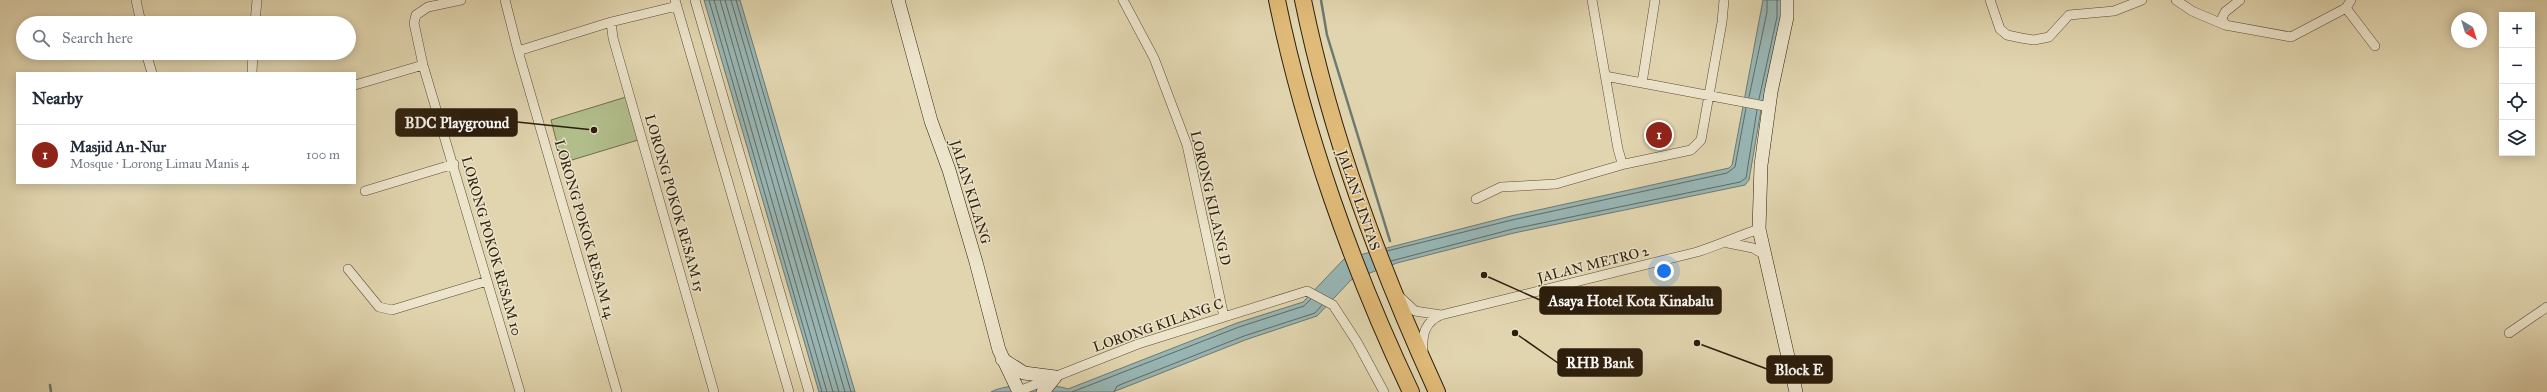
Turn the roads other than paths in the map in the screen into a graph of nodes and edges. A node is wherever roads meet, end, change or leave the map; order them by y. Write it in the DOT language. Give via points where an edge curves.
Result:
graph roads {
  1 [pos="136,0"];
  2 [pos="257,0"];
  3 [pos="461,0"];
  4 [pos="506,0"];
  5 [pos="695,0"];
  6 [pos="898,0"];
  7 [pos="1123,0"];
  8 [pos="1277,0"];
  9 [pos="1302,0"];
  10 [pos="1655,0"];
  11 [pos="1724,0"];
  12 [pos="1787,0"];
  13 [pos="1990,0"];
  14 [pos="2142,0"];
  15 [pos="2176,0"];
  16 [pos="2240,0"];
  17 [pos="1591,1"];
  18 [pos="676,3"];
  19 [pos="2349,4"];
  20 [pos="139,16"];
  21 [pos="256,16"];
  22 [pos="611,22"];
  23 [pos="2225,25"];
  24 [pos="2375,46"];
  25 [pos="518,51"];
  26 [pos="148,60"];
  27 [pos="253,60"];
  28 [pos="423,65"];
  29 [pos="152,72"];
  30 [pos="252,72"];
  31 [pos="1605,76"];
  32 [pos="1642,83"];
  33 [pos="356,85"];
  34 [pos="1708,95"];
  35 [pos="1767,106"];
  36 [pos="454,164"];
  37 [pos="1626,164"];
  38 [pos="365,191"];
  39 [pos="1476,199"];
  40 [pos="1759,229"];
  41 [pos="1728,242"];
  42 [pos="1765,255"];
  43 [pos="348,269"];
  44 [pos="1383,270"];
  45 [pos="487,281"];
  46 [pos="2547,307"];
  47 [pos="1441,315"];
  48 [pos="1224,317"];
  49 [pos="2509,333"];
  50 [pos="1002,359"];
  51 [pos="1424,364"];
  52 [pos="1055,377"];
  53 [pos="520,392"];
  54 [pos="618,392"];
  55 [pos="714,392"];
  56 [pos="788,392"];
  57 [pos="809,392"];
  58 [pos="1019,392"];
  59 [pos="1044,392"];
  60 [pos="1384,392"];
  61 [pos="1411,392"];
  62 [pos="1437,392"];
  63 [pos="1796,392"];
  1 -- 20 [label="street"];
  2 -- 21 [label="street"];
  3 -- 28 [label="street, LORONG POKOK RESAM 10" via="428,7 416,15 414,23"];
  4 -- 25 [label="street, LORONG POKOK RESAM 14"];
  5 -- 57 [label="street"];
  6 -- 50 [label="street, JALAN KILANG" via="923,94 949,170"];
  7 -- 48 [label="street, LORONG KILANG D" via="1154,58 1187,145"];
  8 -- 61 [label="highway, JALAN LINTAS" via="1302,102 1338,217"];
  9 -- 44 [label="highway, JALAN LINTAS" via="1347,170"];
  10 -- 32 [label="street"];
  11 -- 34 [label="street"];
  12 -- 35 [label="street" via="1786,18"];
  13 -- 14 [label="street" via="2000,29 2008,35 2034,40 2049,36 2069,15 2114,11"];
  15 -- 23 [label="street" via="2192,11"];
  16 -- 23 [label="street" via="2225,12 2222,18"];
  17 -- 31 [label="street"];
  18 -- 22 [label="street"];
  18 -- 56 [label="street"];
  19 -- 23 [label="street" via="2291,37"];
  19 -- 24 [label="street"];
  22 -- 25 [label="street"];
  22 -- 55 [label="street, LORONG POKOK RESAM 15" via="613,38"];
  25 -- 54 [label="street, LORONG POKOK RESAM 14"];
  26 -- 29 [label="street"];
  27 -- 30 [label="street"];
  28 -- 33 [label="street"];
  28 -- 36 [label="street, LORONG POKOK RESAM 10"];
  31 -- 32 [label="street"];
  31 -- 37 [label="street" via="1618,149 1622,163"];
  32 -- 34 [label="street"];
  34 -- 35 [label="street"];
  34 -- 37 [label="street" via="1701,140 1697,146 1691,150"];
  35 -- 40 [label="street" via="1761,165"];
  36 -- 38 [label="street"];
  36 -- 45 [label="street, LORONG POKOK RESAM 10"];
  37 -- 39 [label="street" via="1556,184 1501,187"];
  40 -- 41 [label="street, JALAN METRO 2"];
  40 -- 42 [label="street"];
  41 -- 42 [label="street, JALAN METRO 2" via="1753,248"];
  41 -- 47 [label="street, JALAN METRO 2" via="1572,284"];
  42 -- 63 [label="street"];
  43 -- 45 [label="street" via="379,307 392,310"];
  44 -- 47 [label="street, JALAN METRO 2" via="1396,292 1411,309"];
  44 -- 51 [label="highway, JALAN LINTAS"];
  45 -- 53 [label="street, LORONG POKOK RESAM 10"];
  46 -- 49 [label="street"];
  47 -- 51 [label="street, JALAN METRO 2" via="1433,319 1424,330"];
  48 -- 52 [label="street, LORONG KILANG C" via="1138,344"];
  48 -- 60 [label="street, LORONG KILANG C" via="1307,291 1333,304"];
  50 -- 52 [label="street" via="1024,373"];
  50 -- 58 [label="street, JALAN KILANG"];
  51 -- 62 [label="highway, JALAN LINTAS"];
  52 -- 58 [label="street, LORONG KILANG C"];
  52 -- 59 [label="street"];
}
